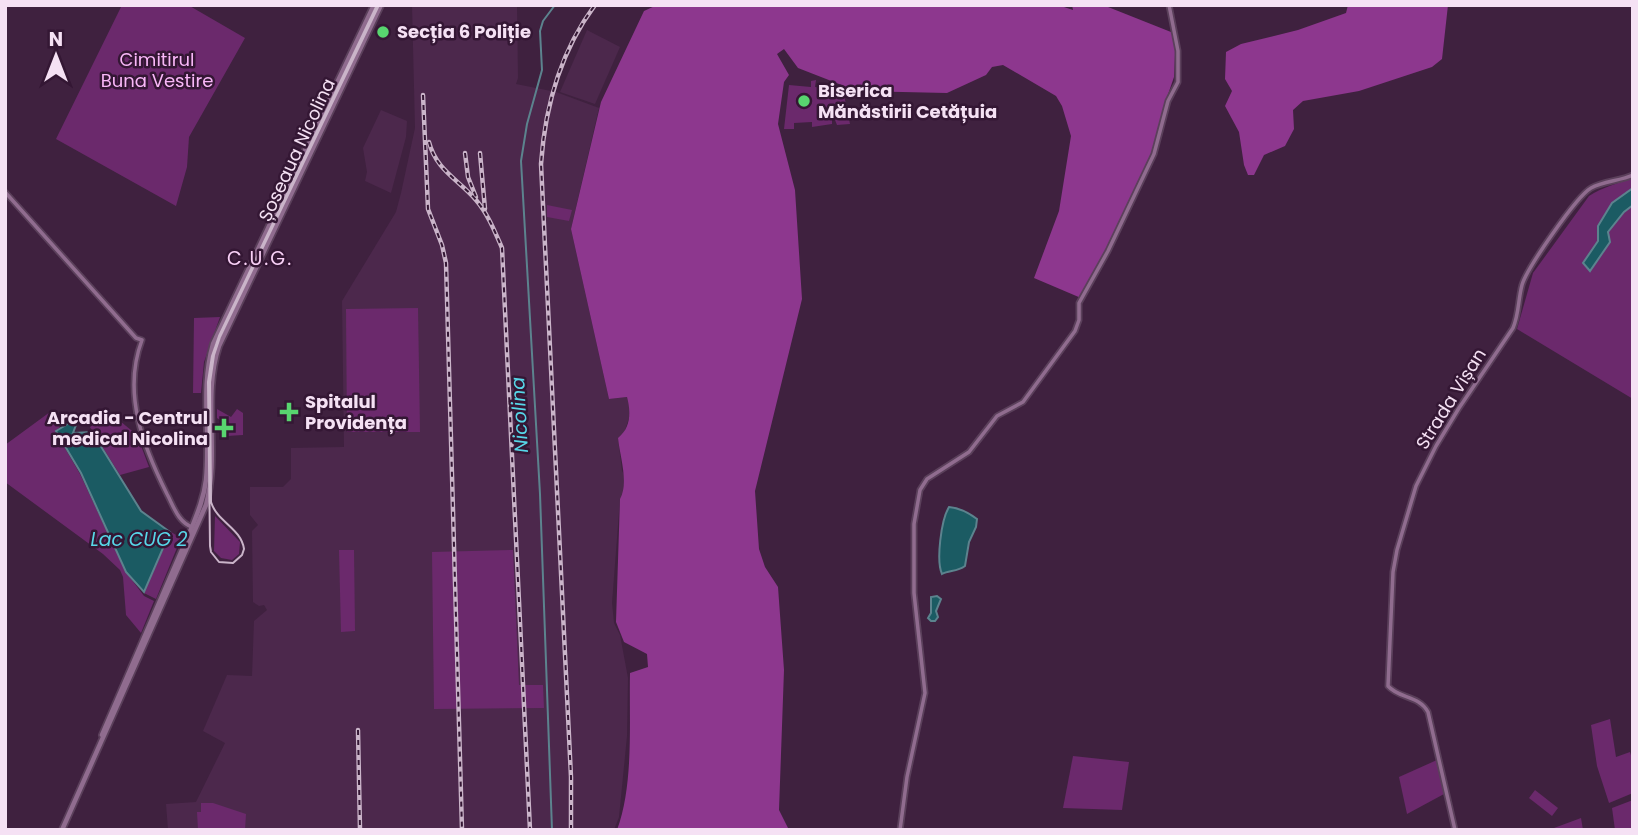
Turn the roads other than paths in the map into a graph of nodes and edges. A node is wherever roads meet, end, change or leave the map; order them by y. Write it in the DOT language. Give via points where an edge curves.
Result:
graph roads {
  1 [pos="374,5"];
  2 [pos="382,5"];
  3 [pos="1169,5"];
  4 [pos="1633,175"];
  5 [pos="5,192"];
  6 [pos="193,527"];
  7 [pos="62,830"];
  8 [pos="900,830"];
  9 [pos="1455,830"];
  1 -- 6 [label="main road, Șoseaua Nicolina" via="213,344 206,382 206,478"];
  2 -- 6 [label="main road, Șoseaua Nicolina" via="219,346 212,375 212,481 206,505"];
  3 -- 8 [label="street" via="1178,51 1178,82 1154,154 1080,300 1071,338 1023,402 998,416 969,452 927,479 920,489 914,524 914,593 925,693"];
  4 -- 9 [label="street, Strada Vișan" via="1586,192 1528,271 1509,335 1459,408 1422,474 1405,519 1393,572 1388,687 1417,700 1428,712"];
  5 -- 6 [label="street" via="142,340 134,375 140,430 181,521"];
  6 -- 7 [label="main road, Șoseaua Nicolina"];
}
